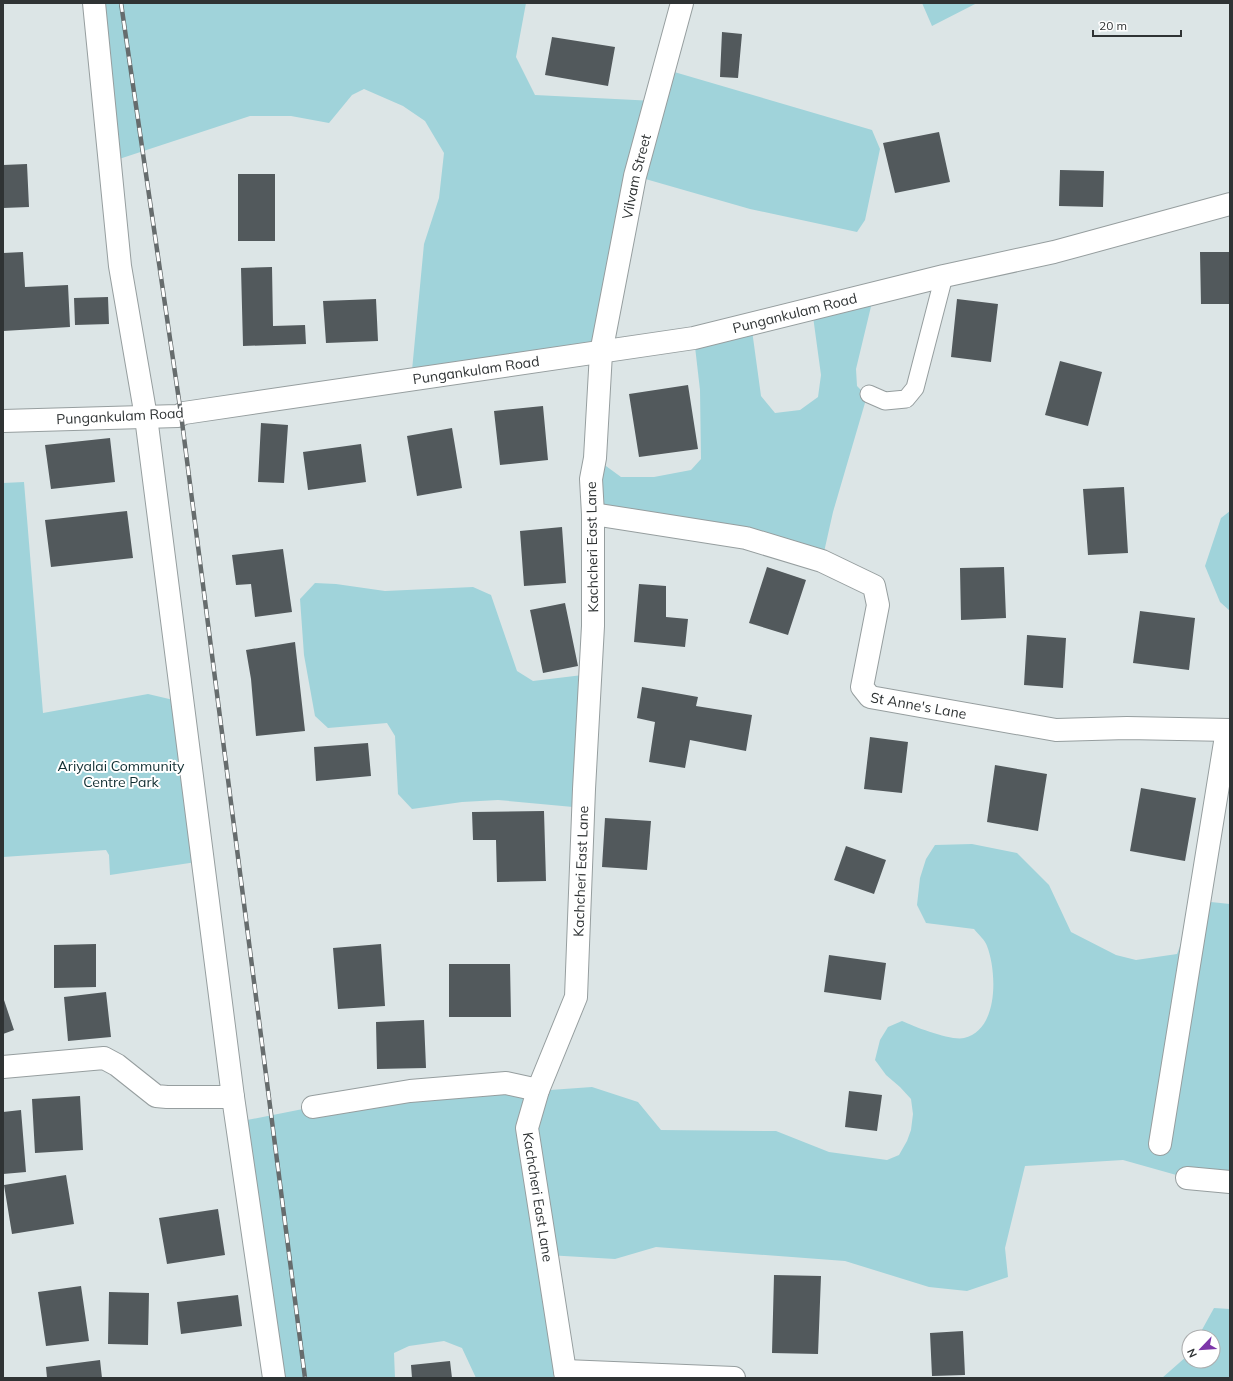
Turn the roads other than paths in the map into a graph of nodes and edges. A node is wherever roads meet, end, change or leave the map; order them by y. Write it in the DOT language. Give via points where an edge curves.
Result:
graph roads {
  1 [pos="94,3"];
  2 [pos="682,3"];
  3 [pos="1230,204"];
  4 [pos="944,276"];
  5 [pos="601,353"];
  6 [pos="869,394"];
  7 [pos="146,417"];
  8 [pos="3,420"];
  9 [pos="593,514"];
  10 [pos="1229,730"];
  11 [pos="3,1067"];
  12 [pos="538,1090"];
  13 [pos="233,1096"];
  14 [pos="313,1107"];
  15 [pos="1160,1144"];
  16 [pos="1187,1178"];
  17 [pos="1230,1182"];
  18 [pos="565,1374"];
  19 [pos="274,1378"];
  20 [pos="734,1378"];
  1 -- 7 [label="street" via="120,266"];
  2 -- 5 [label="street, Vilvam Street" via="635,176"];
  3 -- 4 [label="street, Pungankulam Road" via="1054,252"];
  4 -- 5 [label="street, Pungankulam Road" via="694,338"];
  4 -- 6 [label="lane" via="915,388 906,399 885,401"];
  5 -- 7 [label="street, Pungankulam Road" via="178,416"];
  5 -- 9 [label="street, Kachcheri East Lane" via="595,458 591,479"];
  7 -- 8 [label="street, Pungankulam Road"];
  7 -- 13 [label="street"];
  9 -- 10 [label="street, St Anne's Lane" via="746,538 822,561 874,586 878,605 862,687 870,697 1056,730"];
  9 -- 12 [label="street, Kachcheri East Lane" via="593,626 576,997"];
  10 -- 15 [label="street"];
  11 -- 13 [label="street" via="104,1058 117,1065 156,1096"];
  12 -- 14 [label="street" via="506,1083 410,1091"];
  12 -- 18 [label="street, Kachcheri East Lane" via="527,1128"];
  13 -- 19 [label="street"];
  16 -- 17 [label="street"];
  18 -- 20 [label="street"];
}
